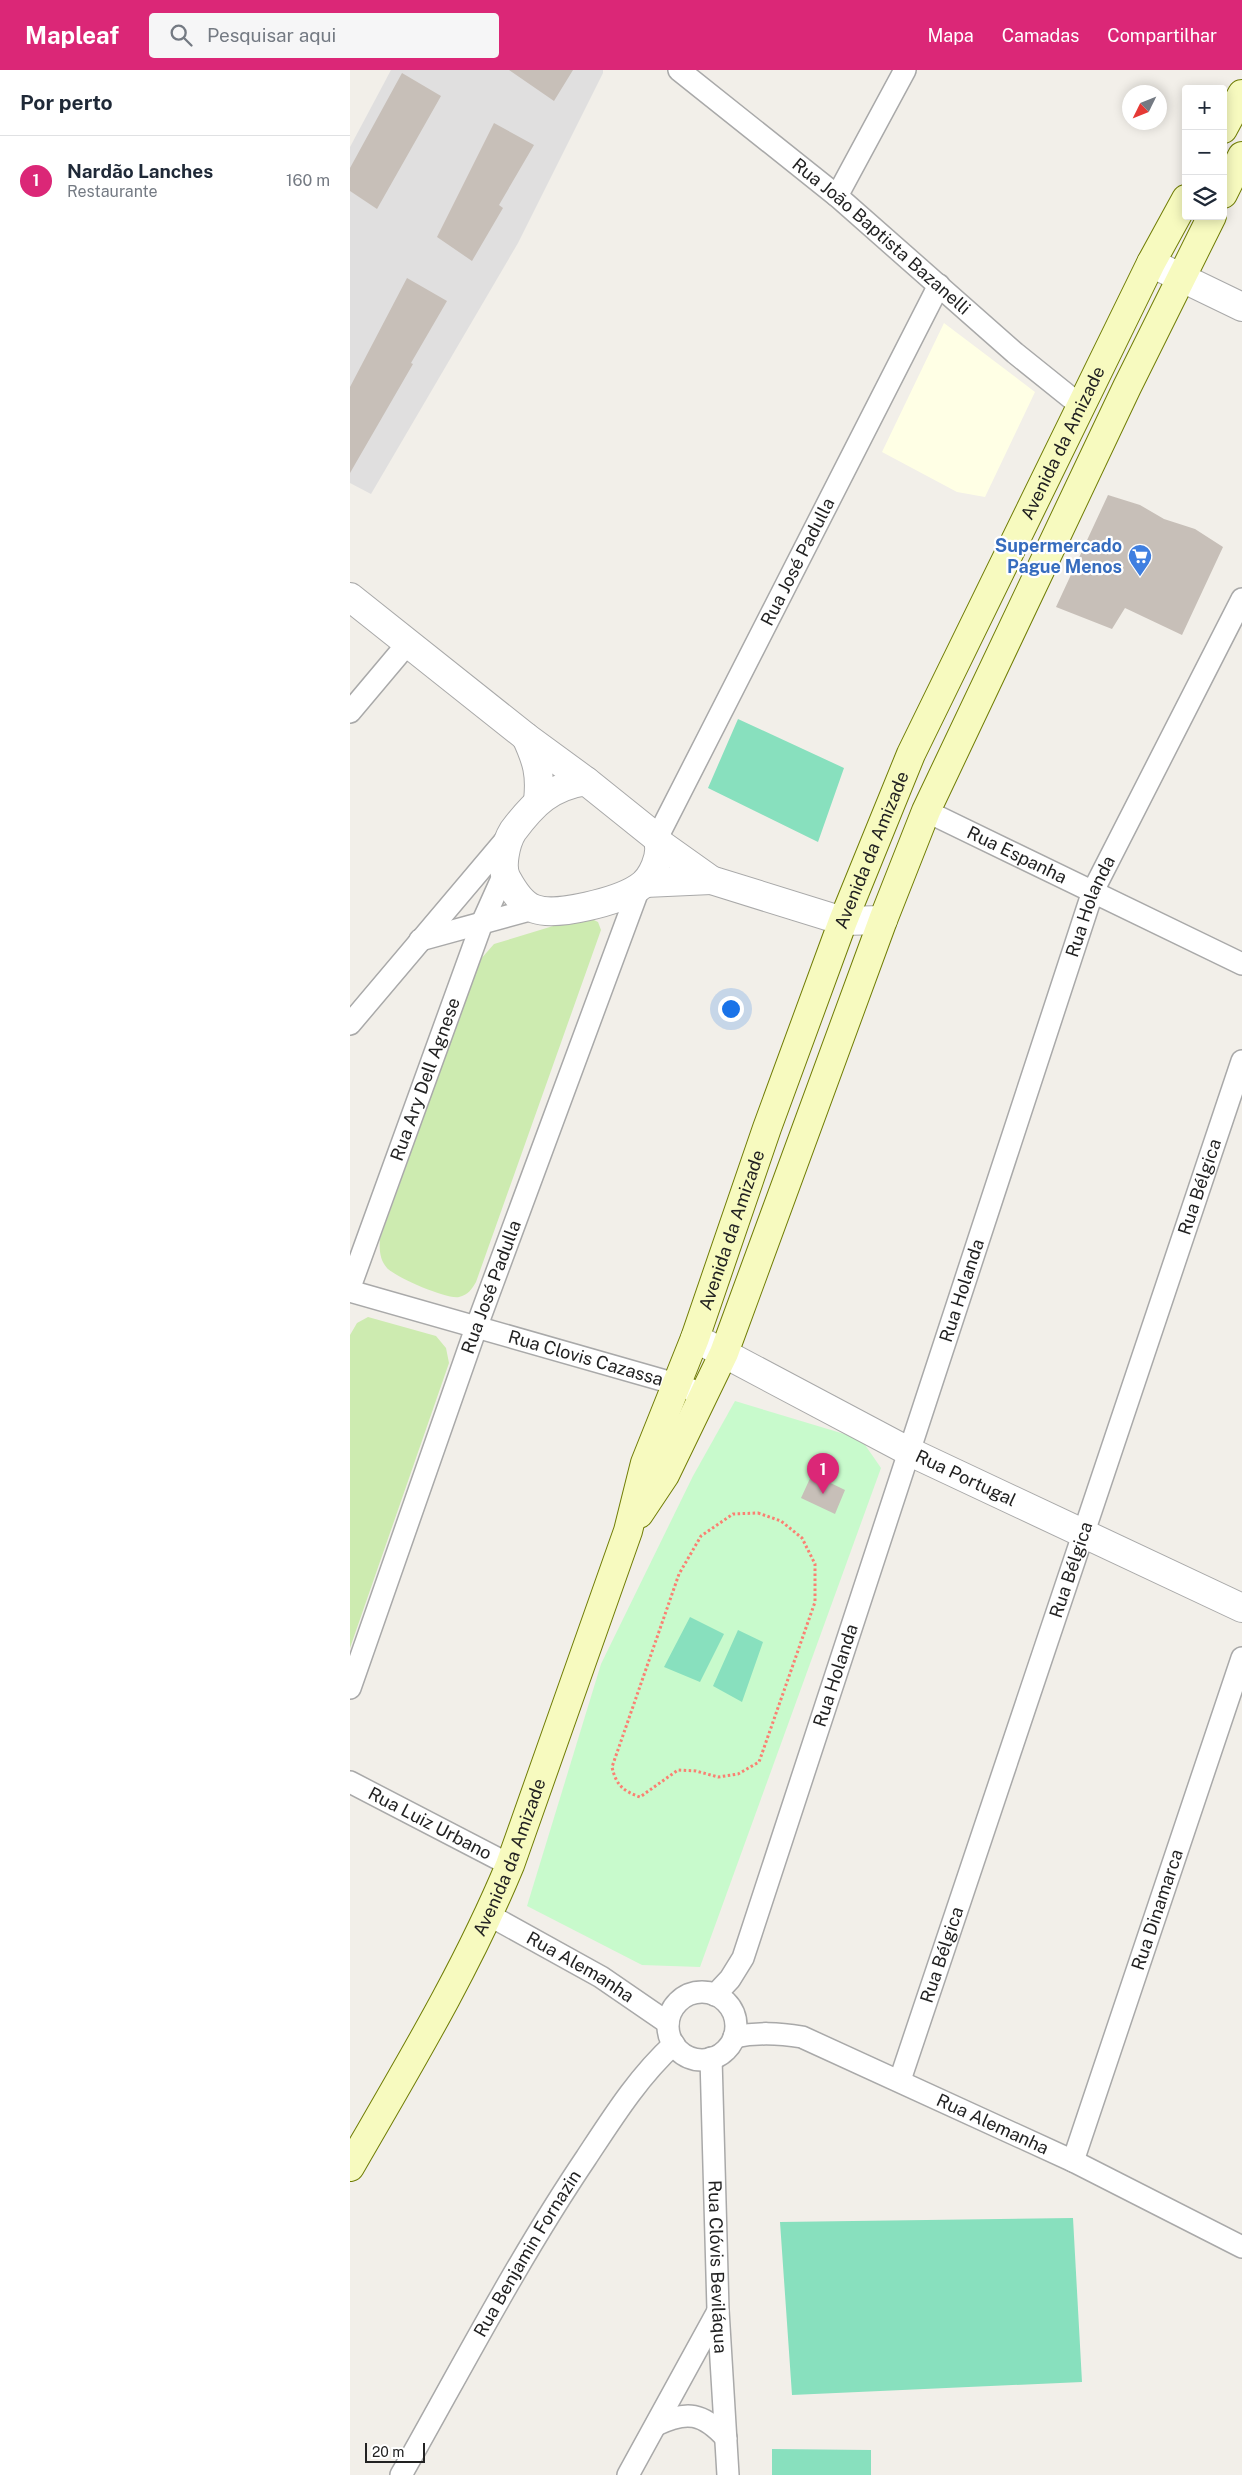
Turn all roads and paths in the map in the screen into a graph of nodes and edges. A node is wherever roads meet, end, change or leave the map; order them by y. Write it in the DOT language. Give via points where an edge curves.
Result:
graph roads {
  1 [pos="679,70"];
  2 [pos="905,70"];
  3 [pos="1242,94"];
  4 [pos="1227,122"];
  5 [pos="1242,156"];
  6 [pos="1227,186"];
  7 [pos="837,196"];
  8 [pos="1182,206"];
  9 [pos="1210,220"];
  10 [pos="1151,263"];
  11 [pos="1182,277"];
  12 [pos="939,285"];
  13 [pos="1242,307"];
  14 [pos="1081,406"];
  15 [pos="350,597"];
  16 [pos="1242,599"];
  17 [pos="408,643"];
  18 [pos="350,712"];
  19 [pos="526,737"];
  20 [pos="911,754"];
  21 [pos="586,781"];
  22 [pos="538,801"];
  23 [pos="926,811"];
  24 [pos="512,833"];
  25 [pos="658,841"];
  26 [pos="504,874"];
  27 [pos="711,880"];
  28 [pos="642,885"];
  29 [pos="1094,891"];
  30 [pos="533,909"];
  31 [pos="883,920"];
  32 [pos="843,921"];
  33 [pos="482,923"];
  34 [pos="420,940"];
  35 [pos="1242,964"];
  36 [pos="350,1024"];
  37 [pos="1242,1061"];
  38 [pos="350,1287"];
  39 [pos="350,1292"];
  40 [pos="476,1328"];
  41 [pos="695,1338"];
  42 [pos="724,1352"];
  43 [pos="676,1384"];
  44 [pos="704,1395"];
  45 [pos="908,1451"];
  46 [pos="628,1531"];
  47 [pos="1084,1534"];
  48 [pos="1242,1608"];
  49 [pos="1242,1658"];
  50 [pos="350,1688"];
  51 [pos="623,1735"];
  52 [pos="350,1782"];
  53 [pos="510,1865"];
  54 [pos="489,1915"];
  55 [pos="715,1995"];
  56 [pos="668,2023"];
  57 [pos="734,2037"];
  58 [pos="674,2044"];
  59 [pos="711,2058"];
  60 [pos="900,2080"];
  61 [pos="1073,2161"];
  62 [pos="350,2167"];
  63 [pos="1242,2247"];
  64 [pos="718,2310"];
  65 [pos="656,2425"];
  66 [pos="726,2438"];
  67 [pos="401,2475"];
  68 [pos="628,2475"];
  69 [pos="728,2475"];
  1 -- 7 [label="street, Rua João Baptista Bazanelli"];
  2 -- 7 [label="street"];
  3 -- 4 [label="main road"];
  5 -- 6 [label="main road"];
  7 -- 12 [label="street, Rua João Baptista Bazanelli"];
  8 -- 10 [label="main road, Avenida da Amizade"];
  9 -- 11 [label="main road, Avenida da Amizade"];
  10 -- 11 [label="street"];
  10 -- 14 [label="main road, Avenida da Amizade"];
  11 -- 13 [label="street"];
  11 -- 23 [label="main road, Avenida da Amizade"];
  12 -- 14 [label="street, Rua João Baptista Bazanelli" via="1015,354"];
  12 -- 25 [label="street, Rua José Padulla"];
  14 -- 20 [label="main road, Avenida da Amizade"];
  15 -- 17 [label="street"];
  16 -- 29 [label="street, Rua Holanda"];
  17 -- 18 [label="street"];
  17 -- 19 [label="street"];
  19 -- 21 [label="street"];
  19 -- 22 [label="street" via="538,764"];
  20 -- 23 [label="main road" via="908,796"];
  20 -- 32 [label="main road, Avenida da Amizade"];
  21 -- 22 [label="street" via="555,789"];
  21 -- 25 [label="street"];
  22 -- 24 [label="street"];
  23 -- 29 [label="street, Rua Espanha"];
  23 -- 31 [label="main road, Avenida da Amizade"];
  24 -- 26 [label="street" via="506,850"];
  24 -- 34 [label="street"];
  25 -- 27 [label="street"];
  25 -- 28 [label="street" via="655,867"];
  26 -- 30 [label="street" via="522,900"];
  26 -- 33 [label="street, Rua Ary Dell Agnese"];
  27 -- 28 [label="street"];
  27 -- 32 [label="street"];
  28 -- 30 [label="street" via="625,895 562,910"];
  28 -- 40 [label="street, Rua José Padulla"];
  29 -- 35 [label="street, Rua Espanha"];
  29 -- 45 [label="street, Rua Holanda"];
  30 -- 33 [label="street"];
  31 -- 32 [label="street"];
  31 -- 42 [label="main road, Avenida da Amizade"];
  32 -- 41 [label="main road, Avenida da Amizade"];
  33 -- 34 [label="street"];
  33 -- 38 [label="street, Rua Ary Dell Agnese"];
  34 -- 36 [label="street"];
  37 -- 47 [label="street, Rua Bélgica"];
  39 -- 40 [label="street, Rua Clovis Cazassa"];
  40 -- 43 [label="street, Rua Clovis Cazassa"];
  40 -- 50 [label="street, Rua José Padulla"];
  41 -- 42 [label="street, Rua Portugal"];
  41 -- 43 [label="main road, Avenida da Amizade"];
  42 -- 44 [label="main road, Avenida da Amizade"];
  42 -- 45 [label="street, Rua Portugal"];
  43 -- 44 [label="street, Rua Clovis Cazassa"];
  43 -- 46 [label="main road, Avenida da Amizade" via="645,1463"];
  44 -- 46 [label="main road, Avenida da Amizade" via="665,1475"];
  45 -- 47 [label="street, Rua Portugal"];
  45 -- 55 [label="street, Rua Holanda" via="743,1958"];
  46 -- 53 [label="main road, Avenida da Amizade"];
  47 -- 48 [label="street, Rua Portugal"];
  47 -- 60 [label="street, Rua Bélgica"];
  49 -- 61 [label="street, Rua Dinamarca"];
  51 -- 51 [label="path" via="678,1574 701,1536 733,1514 758,1513 781,1521 802,1538 815,1564 814,1602 759,1762 738,1774 718,1777 678,1770 640,1797 623,1791 615,1780 612,1767"];
  52 -- 53 [label="street, Rua Luiz Urbano"];
  53 -- 54 [label="main road, Avenida da Amizade"];
  54 -- 56 [label="street, Rua Alemanha" via="601,1977"];
  54 -- 62 [label="main road, Avenida da Amizade" via="440,2010"];
  55 -- 56 [label="street" via="702,1992 678,2001"];
  55 -- 57 [label="street" via="724,2000 734,2017"];
  56 -- 58 [label="street"];
  57 -- 59 [label="street" via="721,2054"];
  57 -- 60 [label="street, Rua Alemanha" via="762,2033 802,2037"];
  58 -- 59 [label="street" via="690,2057"];
  58 -- 67 [label="street, Rua Benjamin Fornazin" via="629,2094 557,2200"];
  59 -- 64 [label="street, Rua Clóvis Beviláqua"];
  60 -- 61 [label="street, Rua Alemanha"];
  61 -- 63 [label="street, Rua Alemanha"];
  64 -- 65 [label="street"];
  64 -- 66 [label="street, Rua Clóvis Beviláqua"];
  65 -- 66 [label="street" via="674,2416 694,2416 712,2424"];
  65 -- 68 [label="street"];
  66 -- 69 [label="street, Rua Clóvis Beviláqua"];
}
